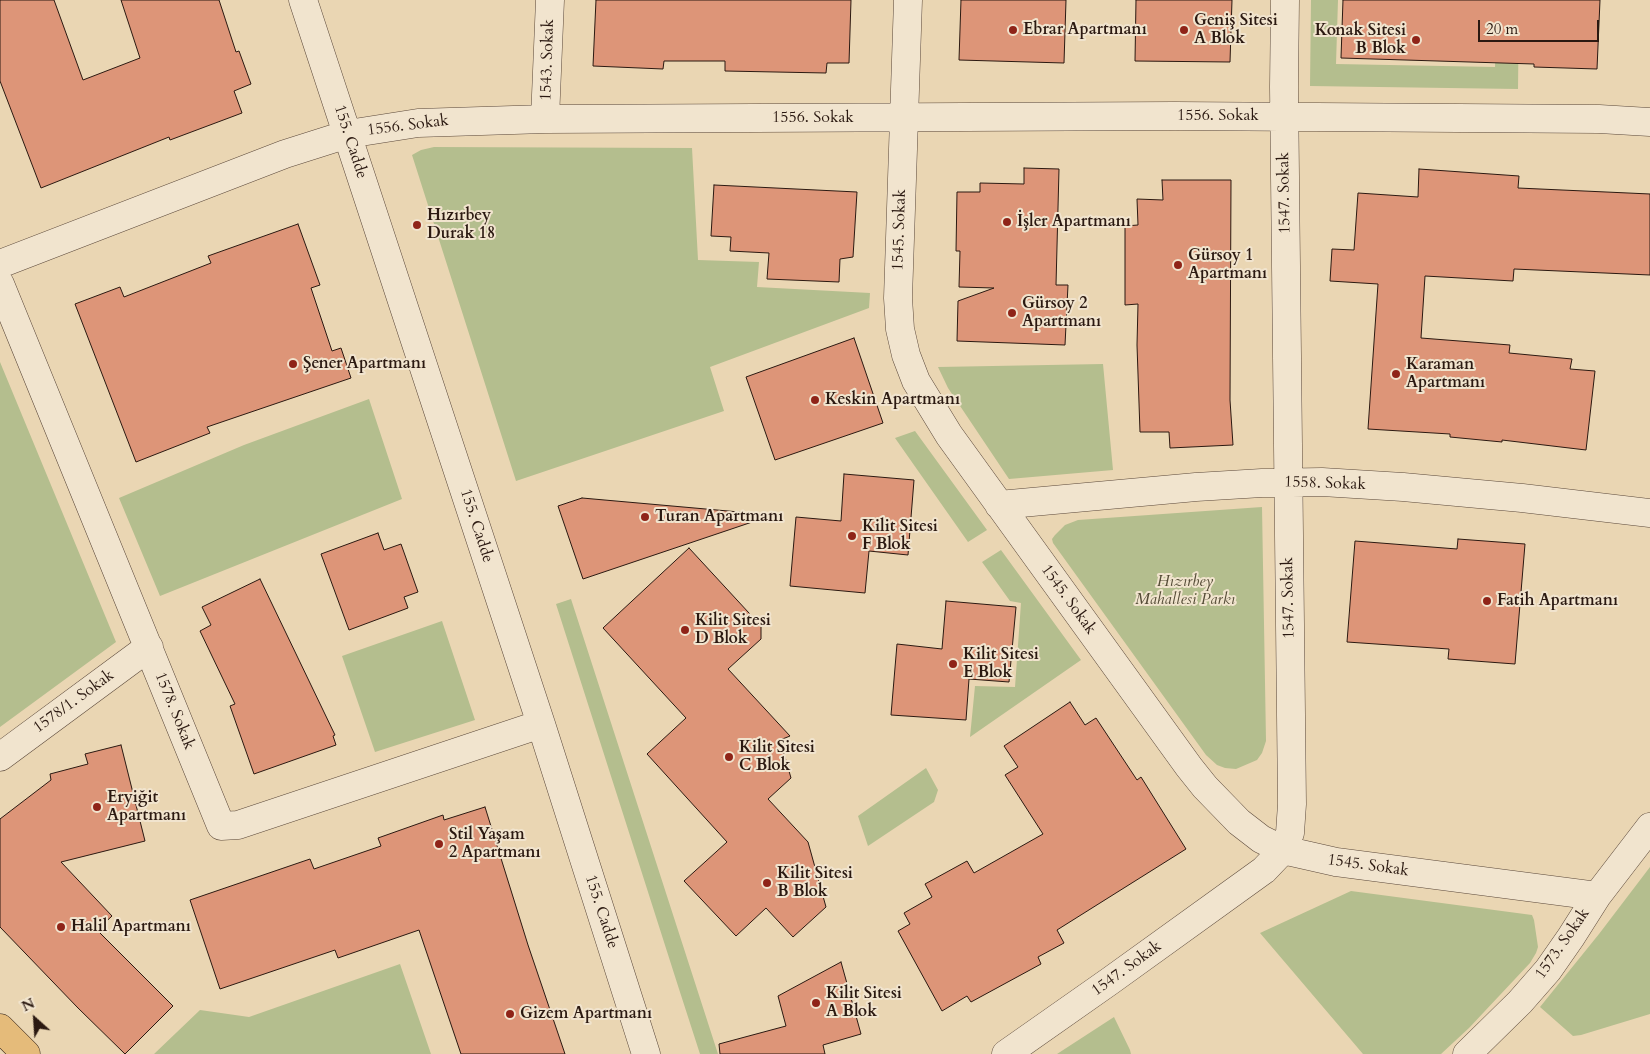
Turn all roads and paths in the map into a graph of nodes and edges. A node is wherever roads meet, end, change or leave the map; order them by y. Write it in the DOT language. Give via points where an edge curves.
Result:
graph roads {
  1 [pos="303,0"];
  2 [pos="550,0"];
  3 [pos="908,0"];
  4 [pos="1285,0"];
  5 [pos="1284,116"];
  6 [pos="904,118"];
  7 [pos="545,119"];
  8 [pos="1650,119"];
  9 [pos="348,134"];
  10 [pos="0,264"];
  11 [pos="0,284"];
  12 [pos="1288,482"];
  13 [pos="999,505"];
  14 [pos="1650,513"];
  15 [pos="149,647"];
  16 [pos="541,724"];
  17 [pos="0,757"];
  18 [pos="1650,826"];
  19 [pos="1283,850"];
  20 [pos="1597,896"];
  21 [pos="0,1028"];
  22 [pos="26,1054"];
  23 [pos="646,1054"];
  24 [pos="1006,1054"];
  25 [pos="1467,1054"];
  1 -- 9 [label="street, 155. Cadde"];
  2 -- 7 [label="street, 1543. Sokak"];
  3 -- 6 [label="street, 1545. Sokak"];
  4 -- 5 [label="street, 1547. Sokak"];
  5 -- 6 [label="street, 1556. Sokak"];
  5 -- 8 [label="street, 1556. Sokak"];
  5 -- 12 [label="street, 1547. Sokak"];
  6 -- 7 [label="street, 1556. Sokak"];
  6 -- 13 [label="street, 1545. Sokak" via="898,298 906,355 930,406"];
  7 -- 9 [label="street, 1556. Sokak" via="418,123"];
  9 -- 10 [label="street, 1556. Sokak" via="285,154"];
  9 -- 16 [label="street, 155. Cadde"];
  11 -- 15 [label="street, 1578. Sokak"];
  12 -- 13 [label="street, 1558. Sokak"];
  12 -- 14 [label="street, 1558. Sokak" via="1403,487"];
  12 -- 19 [label="street, 1547. Sokak" via="1292,804 1290,833"];
  13 -- 19 [label="street, 1545. Sokak" via="1205,787 1239,822 1261,839"];
  15 -- 16 [label="street, 1578. Sokak" via="221,826 238,825"];
  15 -- 17 [label="street, 1578/1. Sokak"];
  16 -- 23 [label="street, 155. Cadde"];
  18 -- 20 [label="street, 1573. Sokak"];
  19 -- 20 [label="street, 1545. Sokak" via="1336,862"];
  19 -- 24 [label="street, 1547. Sokak" via="1264,870"];
  20 -- 25 [label="street, 1573. Sokak" via="1548,970"];
  21 -- 22 [label="main road"];
}
